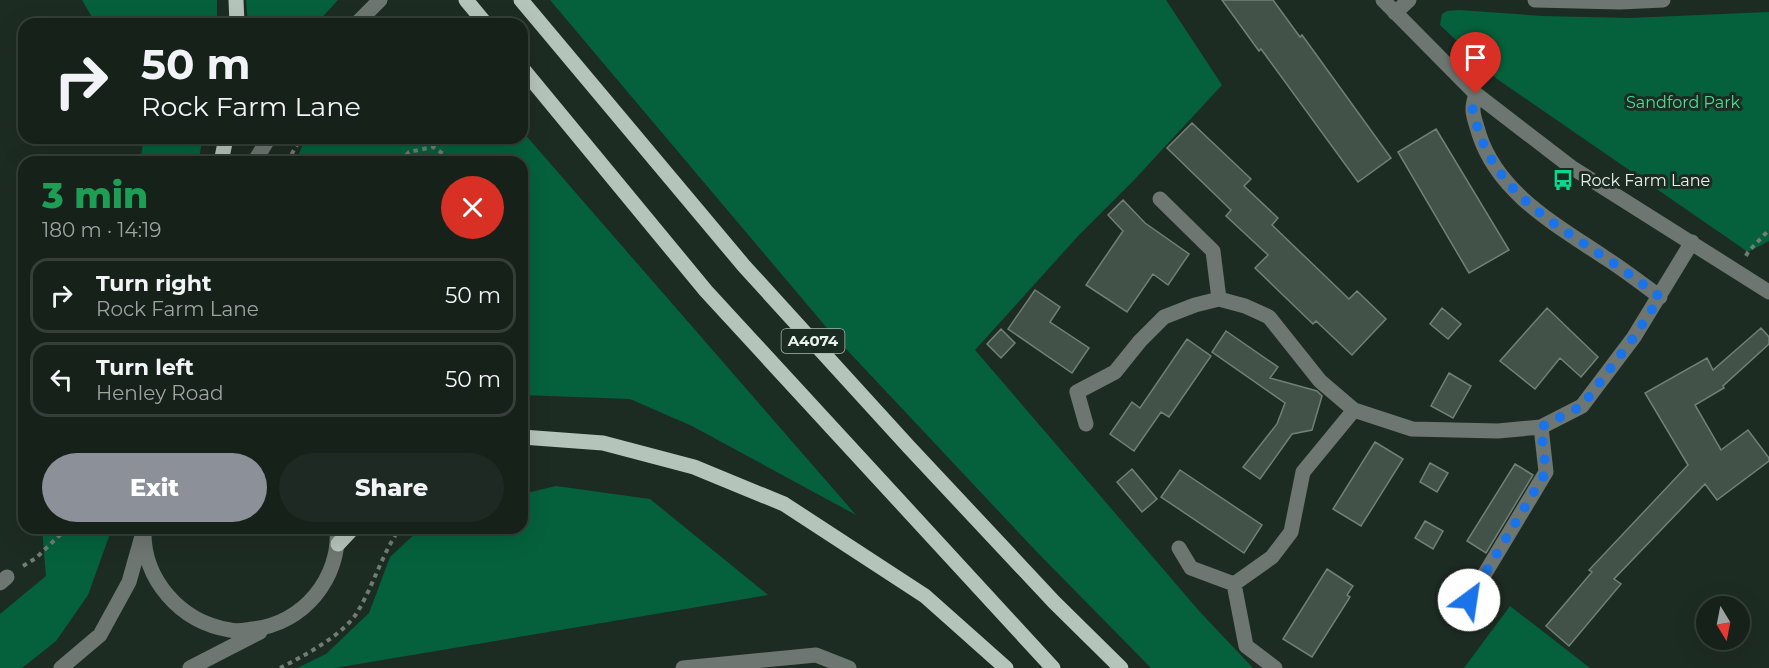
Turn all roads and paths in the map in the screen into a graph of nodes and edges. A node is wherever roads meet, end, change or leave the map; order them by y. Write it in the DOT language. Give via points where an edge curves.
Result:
graph roads {
  1 [pos="236,0"];
  2 [pos="380,0"];
  3 [pos="521,0"];
  4 [pos="1383,0"];
  5 [pos="1409,0"];
  6 [pos="1535,0"];
  7 [pos="1663,0"];
  8 [pos="471,6"];
  9 [pos="1395,13"];
  10 [pos="237,18"];
  11 [pos="362,18"];
  12 [pos="481,18"];
  13 [pos="528,75"];
  14 [pos="1476,94"];
  15 [pos="406,156"];
  16 [pos="446,156"];
  17 [pos="1160,199"];
  18 [pos="1769,230"];
  19 [pos="1692,242"];
  20 [pos="1740,273"];
  21 [pos="1769,292"];
  22 [pos="1660,297"];
  23 [pos="1219,300"];
  24 [pos="1354,410"];
  25 [pos="1086,424"];
  26 [pos="1541,427"];
  27 [pos="528,437"];
  28 [pos="61,534"];
  29 [pos="143,534"];
  30 [pos="145,534"];
  31 [pos="337,534"];
  32 [pos="347,534"];
  33 [pos="396,534"];
  34 [pos="338,544"];
  35 [pos="1179,548"];
  36 [pos="4,580"];
  37 [pos="1234,584"];
  38 [pos="1469,600"];
  39 [pos="268,627"];
  40 [pos="61,668"];
  41 [pos="190,668"];
  42 [pos="280,668"];
  43 [pos="684,668"];
  44 [pos="849,668"];
  45 [pos="1006,668"];
  46 [pos="1053,668"];
  47 [pos="1121,668"];
  48 [pos="1275,668"];
  1 -- 10 [label="main road"];
  2 -- 11 [label="street"];
  3 -- 47 [label="main road, A4074" via="760,283 956,498"];
  4 -- 9 [label="street"];
  5 -- 9 [label="street"];
  6 -- 7 [label="street"];
  8 -- 12 [label="main road"];
  9 -- 14 [label="street"];
  13 -- 46 [label="main road, A4074" via="706,291"];
  14 -- 19 [label="street" via="1571,166"];
  14 -- 22 [label="street" via="1471,108 1484,148 1502,178 1550,222"];
  15 -- 16 [label="path" via="433,147"];
  17 -- 23 [label="street" via="1213,251"];
  18 -- 20 [label="path" via="1748,252"];
  19 -- 20 [label="street"];
  19 -- 22 [label="street"];
  20 -- 21 [label="street"];
  22 -- 26 [label="street" via="1582,406"];
  23 -- 24 [label="street" via="1269,317 1320,381"];
  23 -- 25 [label="street" via="1164,317 1115,372 1077,392"];
  24 -- 26 [label="street" via="1412,429 1498,431"];
  24 -- 37 [label="street" via="1303,472 1291,532 1272,557"];
  26 -- 38 [label="street" via="1546,472"];
  27 -- 45 [label="main road" via="603,443 694,467 784,504 925,596"];
  28 -- 36 [label="path" via="36,558"];
  29 -- 40 [label="street" via="129,582 100,635"];
  30 -- 39 [label="street" via="149,566 168,598 189,615 231,631"];
  31 -- 34 [label="street"];
  32 -- 34 [label="main road"];
  33 -- 42 [label="path" via="357,613 331,639"];
  34 -- 39 [label="street" via="331,571 316,596 294,616"];
  35 -- 37 [label="street" via="1191,568"];
  37 -- 48 [label="street" via="1246,646"];
  39 -- 41 [label="street"];
  43 -- 44 [label="street" via="816,655"];
}
